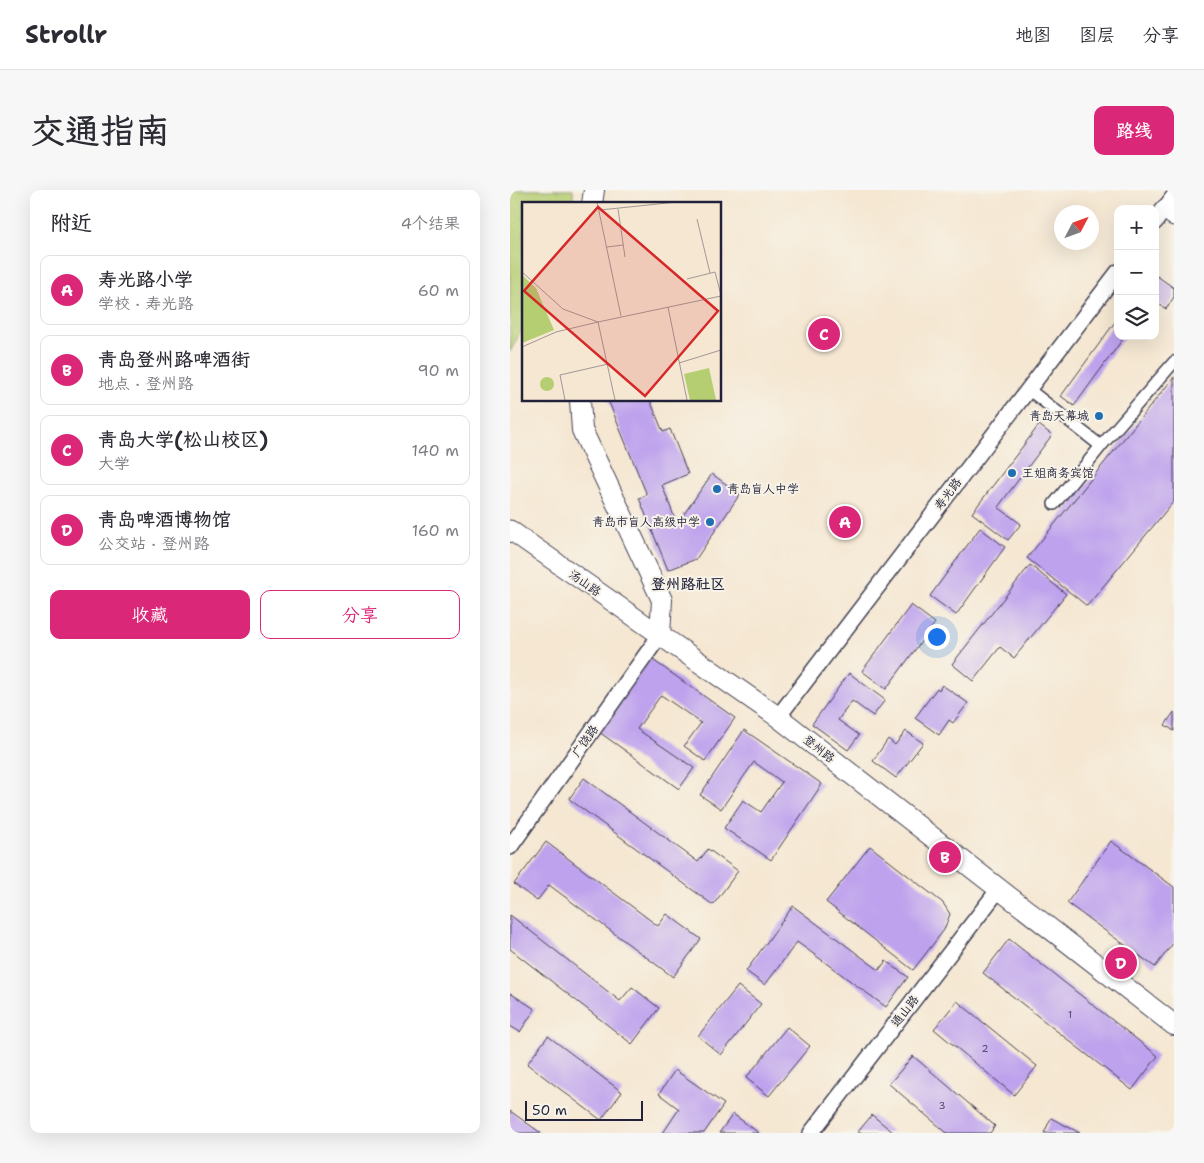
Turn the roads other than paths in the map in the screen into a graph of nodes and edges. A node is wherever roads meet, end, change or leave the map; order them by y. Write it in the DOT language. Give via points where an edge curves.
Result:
graph roads {
  1 [pos="1114,277"];
  2 [pos="1174,362"];
  3 [pos="1028,389"];
  4 [pos="580,401"];
  5 [pos="1101,446"];
  6 [pos="1054,504"];
  7 [pos="510,530"];
  8 [pos="660,635"];
  9 [pos="778,718"];
  10 [pos="511,844"];
  11 [pos="999,889"];
  12 [pos="1174,1025"];
  13 [pos="811,1133"];
  1 -- 3 [label="street, 寿光路"];
  2 -- 5 [label="street"];
  3 -- 5 [label="street"];
  3 -- 9 [label="street, 寿光路"];
  4 -- 8 [label="main road" via="582,430 662,600"];
  5 -- 6 [label="street"];
  7 -- 8 [label="street, 汤山路"];
  8 -- 9 [label="main road, 登州路"];
  8 -- 10 [label="street, 广饶路"];
  9 -- 11 [label="main road, 登州路"];
  11 -- 12 [label="main road, 登州路"];
  11 -- 13 [label="street, 通山路"];
}
